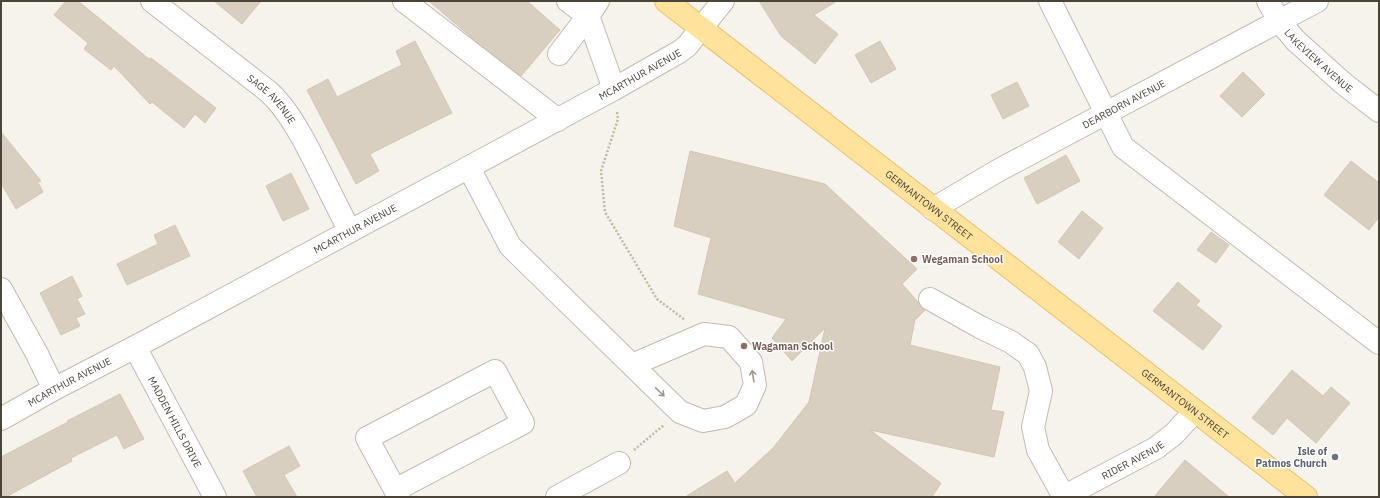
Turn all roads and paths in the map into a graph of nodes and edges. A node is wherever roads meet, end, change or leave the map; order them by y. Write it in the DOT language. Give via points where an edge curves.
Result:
graph roads {
  1 [pos="152,1"];
  2 [pos="404,1"];
  3 [pos="568,1"];
  4 [pos="666,1"];
  5 [pos="723,1"];
  6 [pos="1050,1"];
  7 [pos="1268,1"];
  8 [pos="1317,1"];
  9 [pos="593,9"];
  10 [pos="1279,21"];
  11 [pos="701,29"];
  12 [pos="559,54"];
  13 [pos="614,89"];
  14 [pos="1379,111"];
  15 [pos="1105,113"];
  16 [pos="558,120"];
  17 [pos="470,168"];
  18 [pos="933,209"];
  19 [pos="350,231"];
  20 [pos="1,289"];
  21 [pos="930,299"];
  22 [pos="704,334"];
  23 [pos="1379,343"];
  24 [pos="135,347"];
  25 [pos="632,365"];
  26 [pos="54,388"];
  27 [pos="1195,411"];
  28 [pos="680,412"];
  29 [pos="1,419"];
  30 [pos="619,464"];
  31 [pos="397,494"];
  32 [pos="214,497"];
  33 [pos="557,497"];
  34 [pos="1063,497"];
  35 [pos="1306,497"];
  1 -- 19 [label="street, SAGE AVENUE" via="278,101 318,165"];
  2 -- 16 [label="street"];
  3 -- 9 [label="street"];
  4 -- 11 [label="main road, GERMANTOWN STREET"];
  5 -- 11 [label="street, MCARTHUR AVENUE"];
  6 -- 15 [label="street"];
  7 -- 10 [label="street, LAKEVIEW AVENUE"];
  8 -- 10 [label="street, DEARBORN AVENUE"];
  9 -- 12 [label="street"];
  9 -- 13 [label="street"];
  10 -- 14 [label="street, LAKEVIEW AVENUE" via="1296,41"];
  10 -- 15 [label="street, DEARBORN AVENUE"];
  11 -- 13 [label="street, MCARTHUR AVENUE" via="679,52"];
  11 -- 18 [label="main road, GERMANTOWN STREET"];
  13 -- 16 [label="street, MCARTHUR AVENUE"];
  13 -- 22 [label="path" via="618,119 601,171 605,212 657,299"];
  15 -- 18 [label="street, DEARBORN AVENUE"];
  15 -- 23 [label="street" via="1123,147"];
  16 -- 17 [label="street, MCARTHUR AVENUE"];
  17 -- 19 [label="street, MCARTHUR AVENUE"];
  17 -- 25 [label="street" via="510,246"];
  18 -- 27 [label="main road, GERMANTOWN STREET"];
  19 -- 24 [label="street, MCARTHUR AVENUE"];
  20 -- 26 [label="street"];
  21 -- 34 [label="street" via="1011,342 1028,354 1035,367 1041,391 1033,427 1038,450"];
  22 -- 25 [label="street"];
  28 -- 22 [label="street, one-way" via="703,420 725,417 746,405 755,385 751,362 729,337"];
  24 -- 26 [label="street, MCARTHUR AVENUE"];
  24 -- 32 [label="street, MADDEN HILLS DRIVE"];
  25 -- 28 [label="street, one-way"];
  26 -- 29 [label="street, MCARTHUR AVENUE"];
  27 -- 34 [label="street, RIDER AVENUE" via="1174,434 1156,448"];
  27 -- 35 [label="main road, GERMANTOWN STREET"];
  28 -- 30 [label="path"];
  30 -- 33 [label="street"];
  31 -- 31 [label="street" via="523,423 495,371 367,438"];
}
